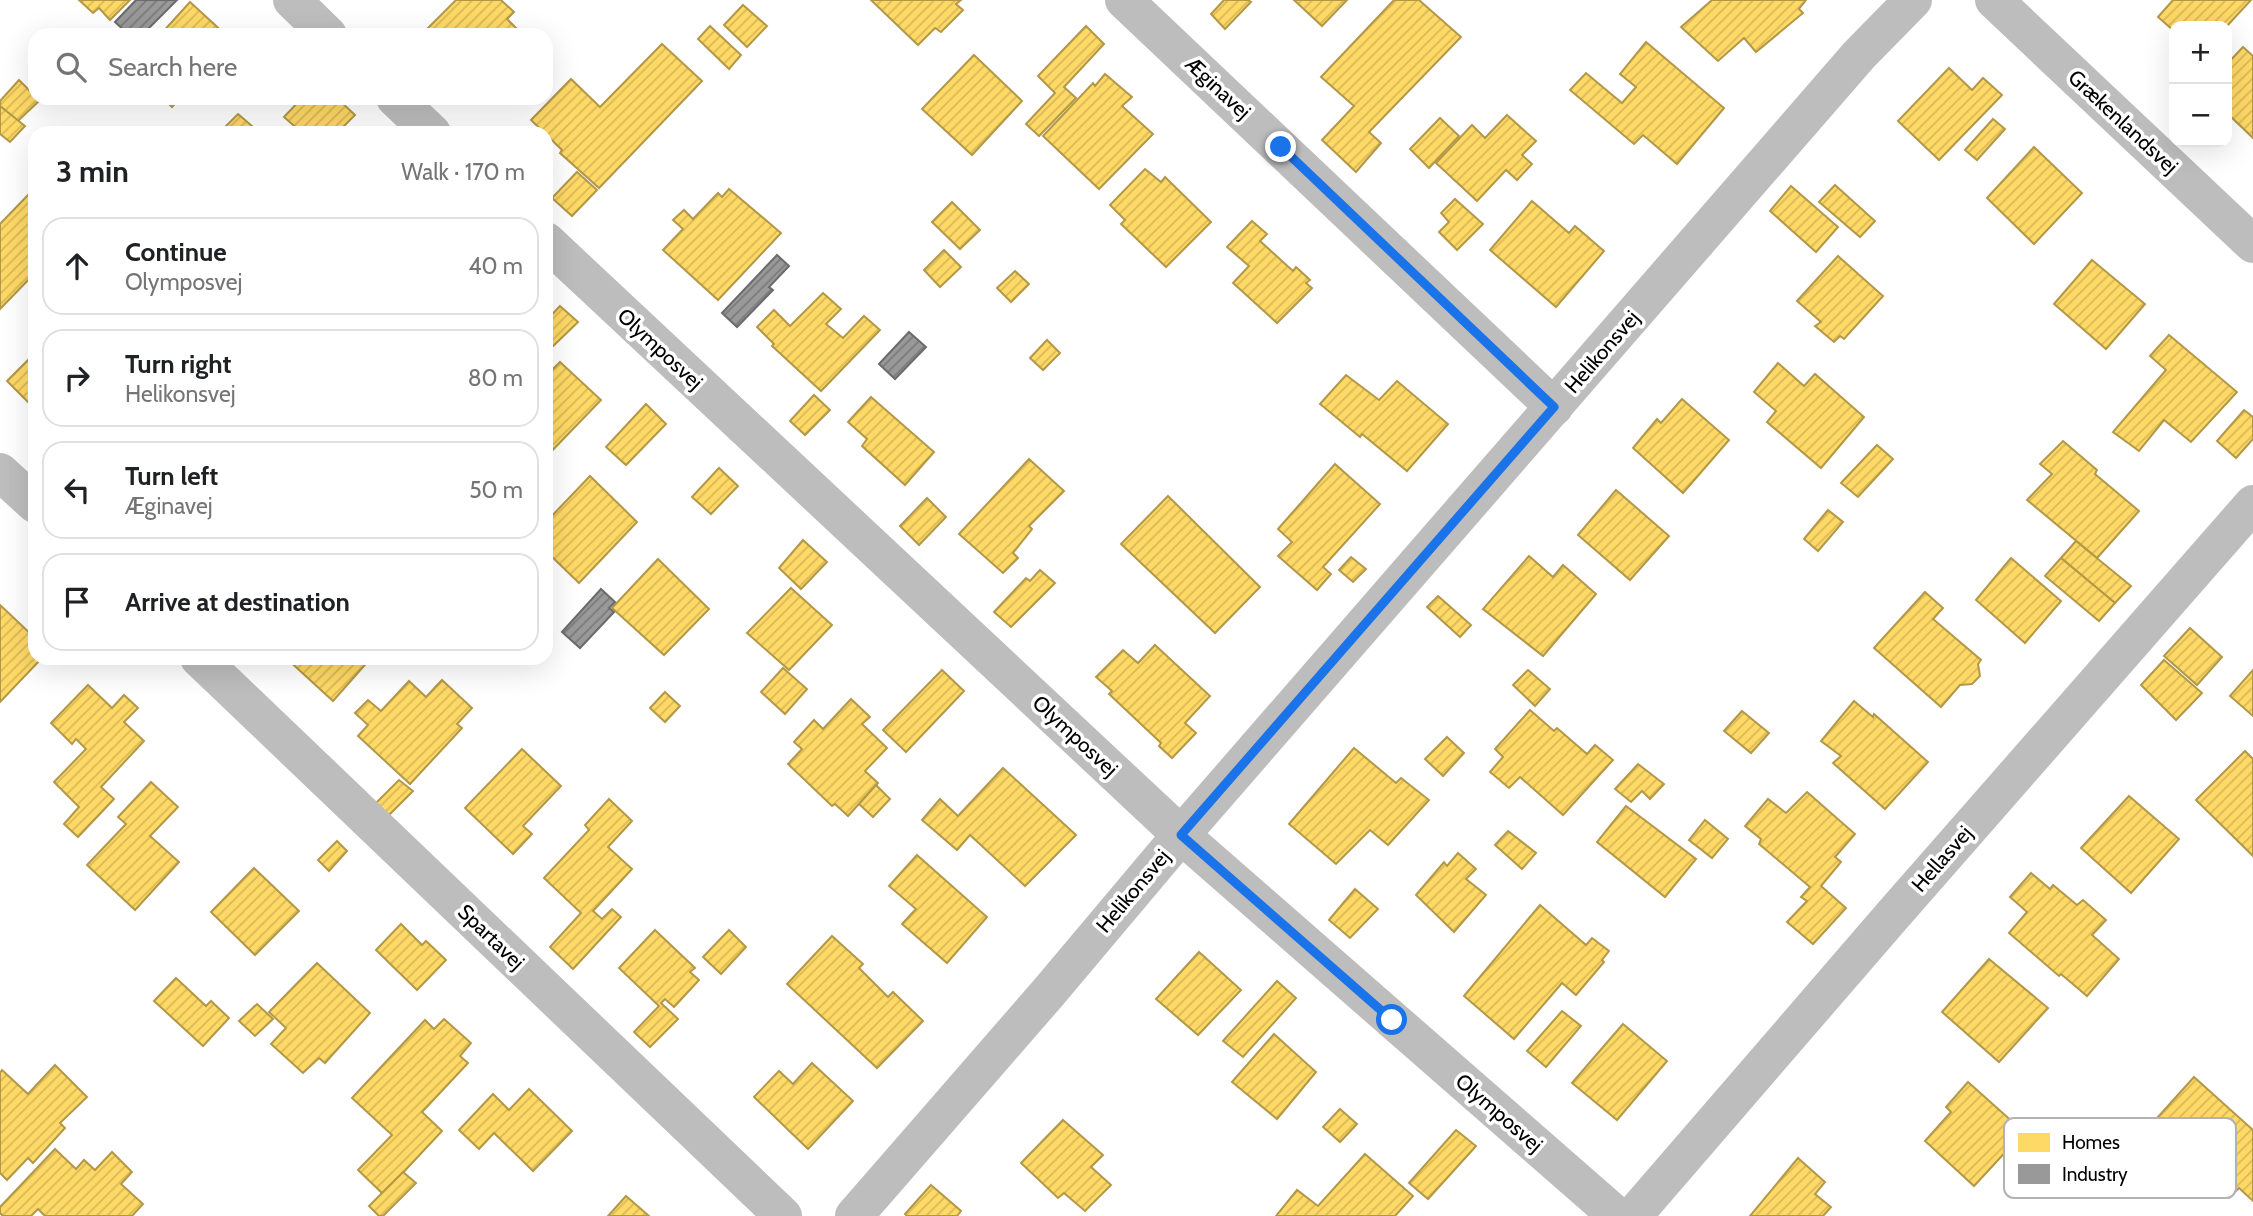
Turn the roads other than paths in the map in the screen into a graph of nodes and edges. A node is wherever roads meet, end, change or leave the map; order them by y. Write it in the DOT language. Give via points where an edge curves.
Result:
graph roads {
  1 [pos="292,0"];
  2 [pos="1124,0"];
  3 [pos="1913,0"];
  4 [pos="1994,0"];
  5 [pos="321,28"];
  6 [pos="402,105"];
  7 [pos="425,126"];
  8 [pos="2253,244"];
  9 [pos="553,249"];
  10 [pos="1554,407"];
  11 [pos="0,471"];
  12 [pos="28,497"];
  13 [pos="2253,504"];
  14 [pos="206,665"];
  15 [pos="1181,835"];
  16 [pos="783,1216"];
  17 [pos="855,1216"];
  18 [pos="1617,1216"];
  19 [pos="1633,1216"];
  1 -- 5 [label="street"];
  2 -- 10 [label="street, Æginavej"];
  3 -- 10 [label="street, Helikonsvej" via="1859,55"];
  4 -- 8 [label="street, Grækenlandsvej"];
  6 -- 7 [label="street"];
  9 -- 15 [label="street, Olymposvej"];
  10 -- 15 [label="street, Helikonsvej"];
  11 -- 12 [label="street"];
  13 -- 19 [label="street, Hellasvej"];
  14 -- 16 [label="street, Spartavej"];
  15 -- 17 [label="street, Helikonsvej"];
  15 -- 18 [label="street, Olymposvej"];
}
